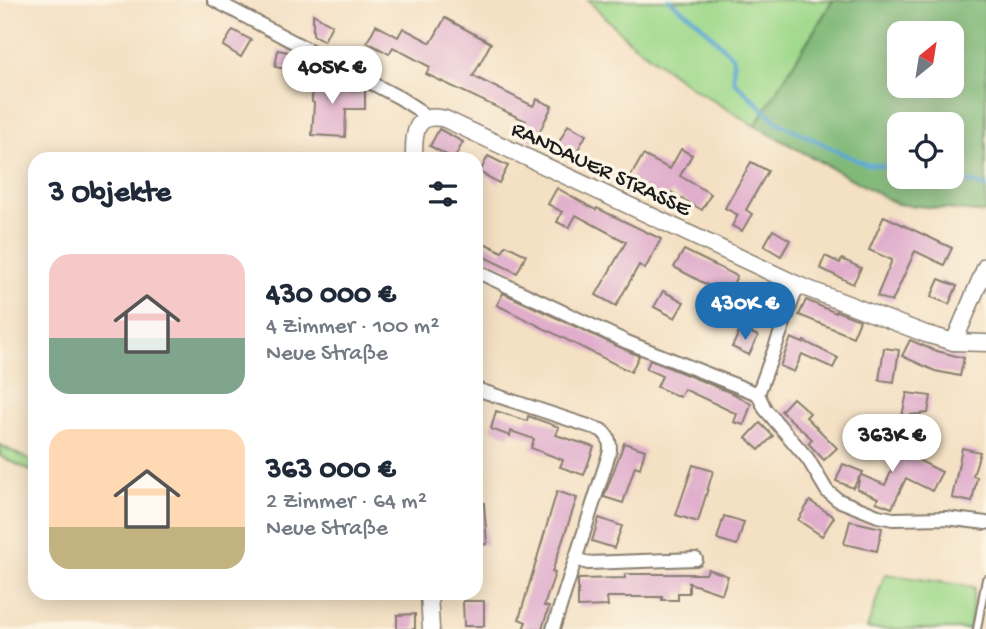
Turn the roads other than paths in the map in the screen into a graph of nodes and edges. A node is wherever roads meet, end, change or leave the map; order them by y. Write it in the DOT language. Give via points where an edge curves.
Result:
graph roads {
  1 [pos="214,0"];
  2 [pos="426,119"];
  3 [pos="414,152"];
  4 [pos="986,266"];
  5 [pos="483,274"];
  6 [pos="798,285"];
  7 [pos="954,342"];
  8 [pos="986,343"];
  9 [pos="483,391"];
  10 [pos="758,394"];
  11 [pos="986,523"];
  12 [pos="576,559"];
  13 [pos="696,559"];
  14 [pos="986,579"];
  15 [pos="429,600"];
  16 [pos="431,629"];
  17 [pos="553,629"];
  18 [pos="977,629"];
  1 -- 2 [label="street, RANDAUER STRASSE" via="400,98"];
  2 -- 3 [label="street" via="416,130"];
  2 -- 6 [label="street, RANDAUER STRASSE" via="455,122"];
  4 -- 7 [label="street"];
  5 -- 10 [label="street" via="627,342"];
  6 -- 7 [label="street, RANDAUER STRASSE"];
  6 -- 10 [label="street"];
  7 -- 8 [label="street, RANDAUER STRASSE"];
  9 -- 12 [label="street" via="607,435 610,451"];
  10 -- 11 [label="street" via="838,500 893,520 946,518"];
  12 -- 13 [label="street" via="588,563"];
  12 -- 17 [label="street"];
  14 -- 18 [label="lane"];
  15 -- 16 [label="street"];
}
